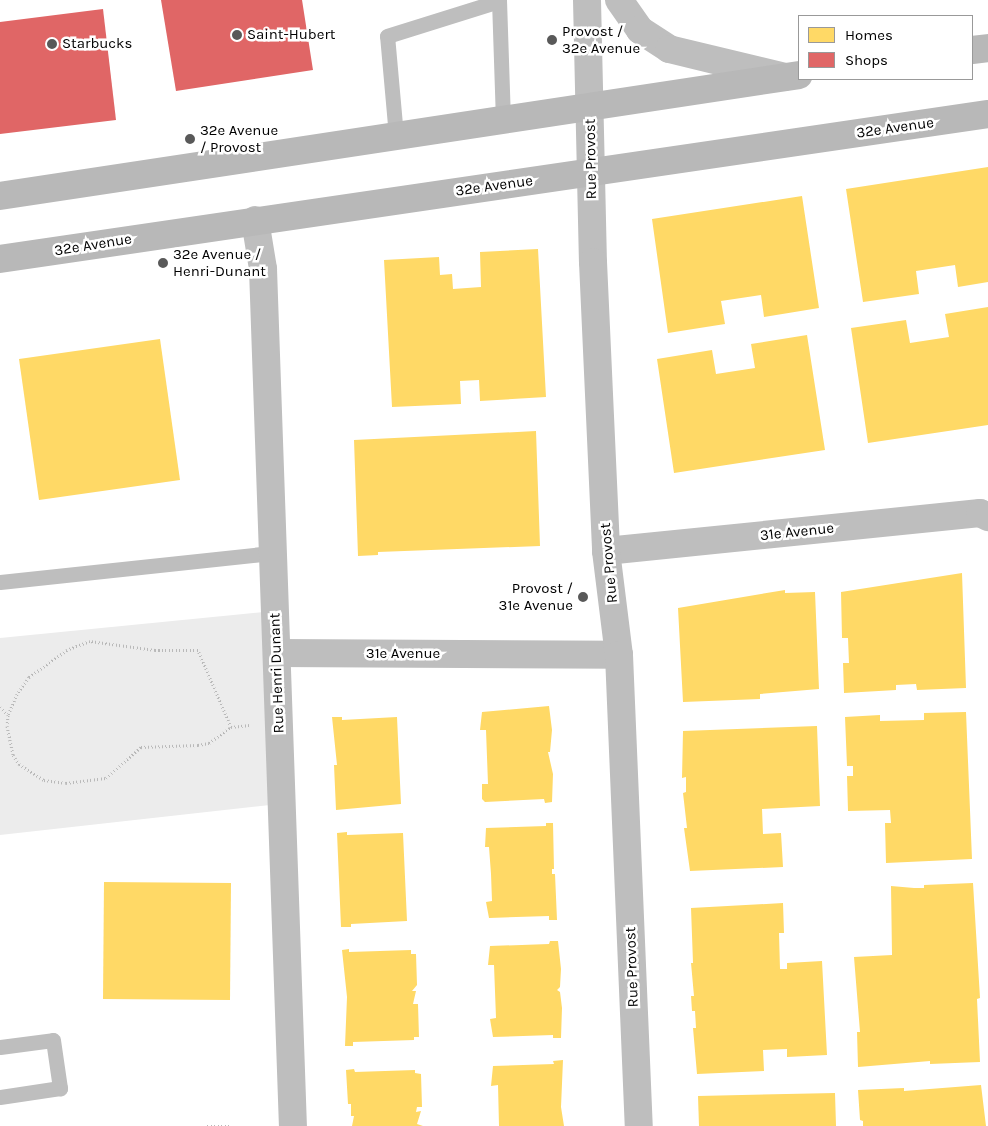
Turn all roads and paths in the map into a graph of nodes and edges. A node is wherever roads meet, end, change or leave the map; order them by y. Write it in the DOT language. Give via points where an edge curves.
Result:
graph roads {
  1 [pos="499,0"];
  2 [pos="587,0"];
  3 [pos="619,0"];
  4 [pos="988,48"];
  5 [pos="973,50"];
  6 [pos="793,76"];
  7 [pos="590,107"];
  8 [pos="988,114"];
  9 [pos="503,120"];
  10 [pos="396,136"];
  11 [pos="591,173"];
  12 [pos="0,196"];
  13 [pos="255,220"];
  14 [pos="0,259"];
  15 [pos="988,517"];
  16 [pos="606,551"];
  17 [pos="273,553"];
  18 [pos="0,582"];
  19 [pos="277,653"];
  20 [pos="619,655"];
  21 [pos="0,707"];
  22 [pos="8,715"];
  23 [pos="258,726"];
  24 [pos="231,727"];
  25 [pos="0,1047"];
  26 [pos="0,1096"];
  27 [pos="207,1126"];
  28 [pos="232,1126"];
  29 [pos="293,1126"];
  30 [pos="638,1126"];
  1 -- 9 [label="lane"];
  1 -- 10 [label="lane" via="387,36"];
  2 -- 7 [label="street, Rue Provost"];
  3 -- 6 [label="street" via="640,30 669,50"];
  4 -- 5 [label="main road"];
  6 -- 7 [label="main road"];
  7 -- 9 [label="main road"];
  7 -- 11 [label="street, Rue Provost"];
  8 -- 11 [label="main road, 32e Avenue"];
  9 -- 10 [label="main road"];
  10 -- 12 [label="main road"];
  11 -- 13 [label="main road, 32e Avenue"];
  11 -- 16 [label="street, Rue Provost"];
  13 -- 14 [label="main road, 32e Avenue"];
  13 -- 17 [label="street, Rue Henri Dunant" via="263,269"];
  15 -- 16 [label="street, 31e Avenue" via="980,513"];
  16 -- 20 [label="street, Rue Provost"];
  17 -- 18 [label="lane"];
  17 -- 19 [label="street, Rue Henri Dunant"];
  19 -- 20 [label="street, 31e Avenue"];
  19 -- 29 [label="street, Rue Henri Dunant"];
  20 -- 30 [label="street, Rue Provost"];
  21 -- 22 [label="path"];
  22 -- 24 [label="path" via="9,738 18,764 44,780 66,783 106,778 141,747 209,743"];
  22 -- 24 [label="path" via="23,685 40,668 82,642 98,641 156,650 198,650 218,690"];
  23 -- 24 [label="path"];
  25 -- 26 [label="lane" via="53,1040 60,1088"];
  27 -- 28 [label="path"];
}
